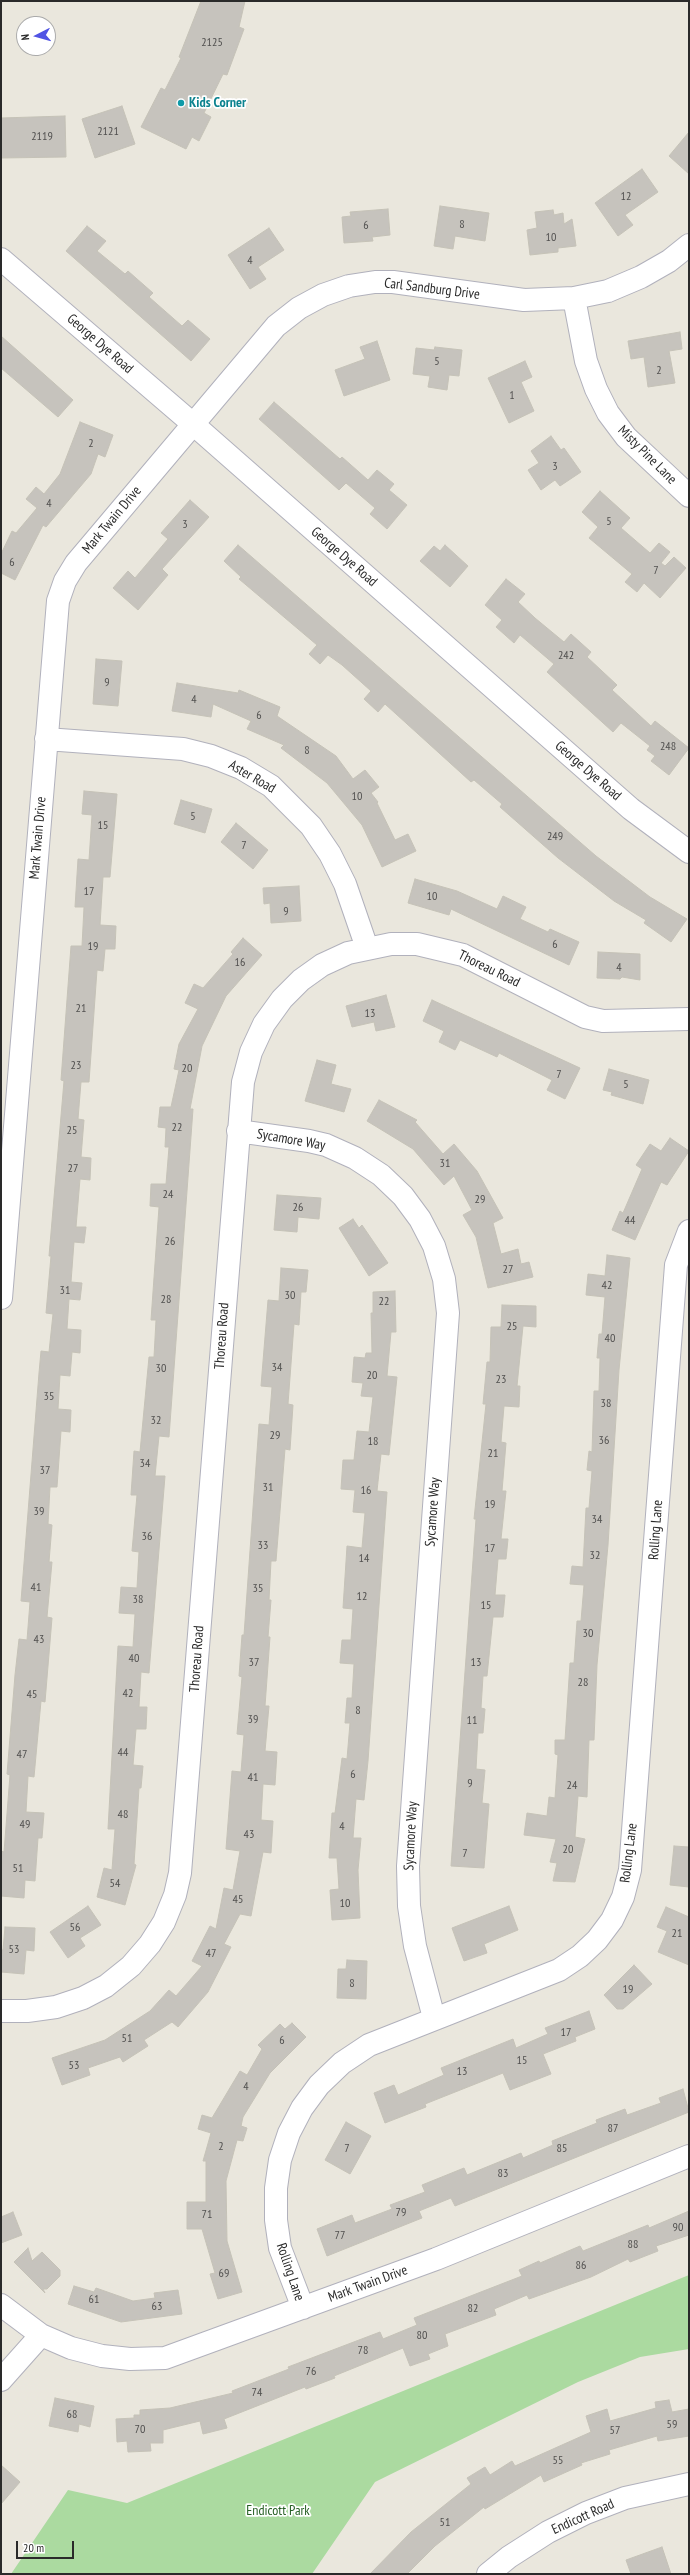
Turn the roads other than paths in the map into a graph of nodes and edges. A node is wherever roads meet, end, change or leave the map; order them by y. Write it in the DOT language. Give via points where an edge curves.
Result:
graph roads {
  1 [pos="689,245"];
  2 [pos="1,259"];
  3 [pos="574,298"];
  4 [pos="193,424"];
  5 [pos="689,496"];
  6 [pos="46,739"];
  7 [pos="689,852"];
  8 [pos="366,948"];
  9 [pos="689,1019"];
  10 [pos="238,1131"];
  11 [pos="689,1231"];
  12 [pos="1,1298"];
  13 [pos="1,2011"];
  14 [pos="434,2018"];
  15 [pos="689,2156"];
  16 [pos="1,2304"];
  17 [pos="303,2308"];
  18 [pos="41,2334"];
  19 [pos="1,2380"];
  20 [pos="689,2484"];
  21 [pos="488,2574"];
  1 -- 3 [label="street, Carl Sandburg Drive" via="669,261 641,277 608,291"];
  2 -- 4 [label="street, George Dye Road"];
  3 -- 4 [label="street, Carl Sandburg Drive" via="524,300 392,282 348,286 323,295 299,308 276,326"];
  3 -- 5 [label="street, Misty Pine Lane" via="586,361 596,390 608,413 626,437"];
  4 -- 6 [label="street, Mark Twain Drive" via="76,564 65,581 58,601"];
  4 -- 7 [label="street, George Dye Road" via="631,809"];
  6 -- 8 [label="street, Aster Road" via="183,749 211,756 241,768 272,786 311,826 330,854 345,884"];
  6 -- 12 [label="street, Mark Twain Drive"];
  8 -- 9 [label="street, Thoreau Road" via="391,944 417,944 449,950 585,1016 603,1021"];
  8 -- 10 [label="street, Thoreau Road" via="322,965 301,980 282,999 264,1024 251,1052 243,1082"];
  10 -- 13 [label="street, Thoreau Road" via="180,1873 175,1895 164,1922 150,1944 131,1966 106,1986 83,1998 56,2007"];
  10 -- 14 [label="street, Sycamore Way" via="326,1145 355,1158 381,1175 403,1196 420,1219 434,1246 444,1279 448,1313 408,1866 409,1906 415,1946"];
  11 -- 14 [label="street, Rolling Lane" via="676,1265 630,1870 623,1897 612,1920 597,1940 580,1956 559,1970"];
  14 -- 17 [label="street, Rolling Lane" via="368,2045 342,2063 302,2108 289,2133 280,2160 276,2220 280,2248"];
  15 -- 17 [label="street, Mark Twain Drive" via="436,2259"];
  16 -- 18 [label="street, Mark Twain Drive"];
  17 -- 18 [label="street, Mark Twain Drive" via="165,2358 130,2360 102,2356 71,2348"];
  18 -- 19 [label="street"];
  20 -- 21 [label="street, Endicott Road" via="625,2498 586,2513 548,2532"];
}
